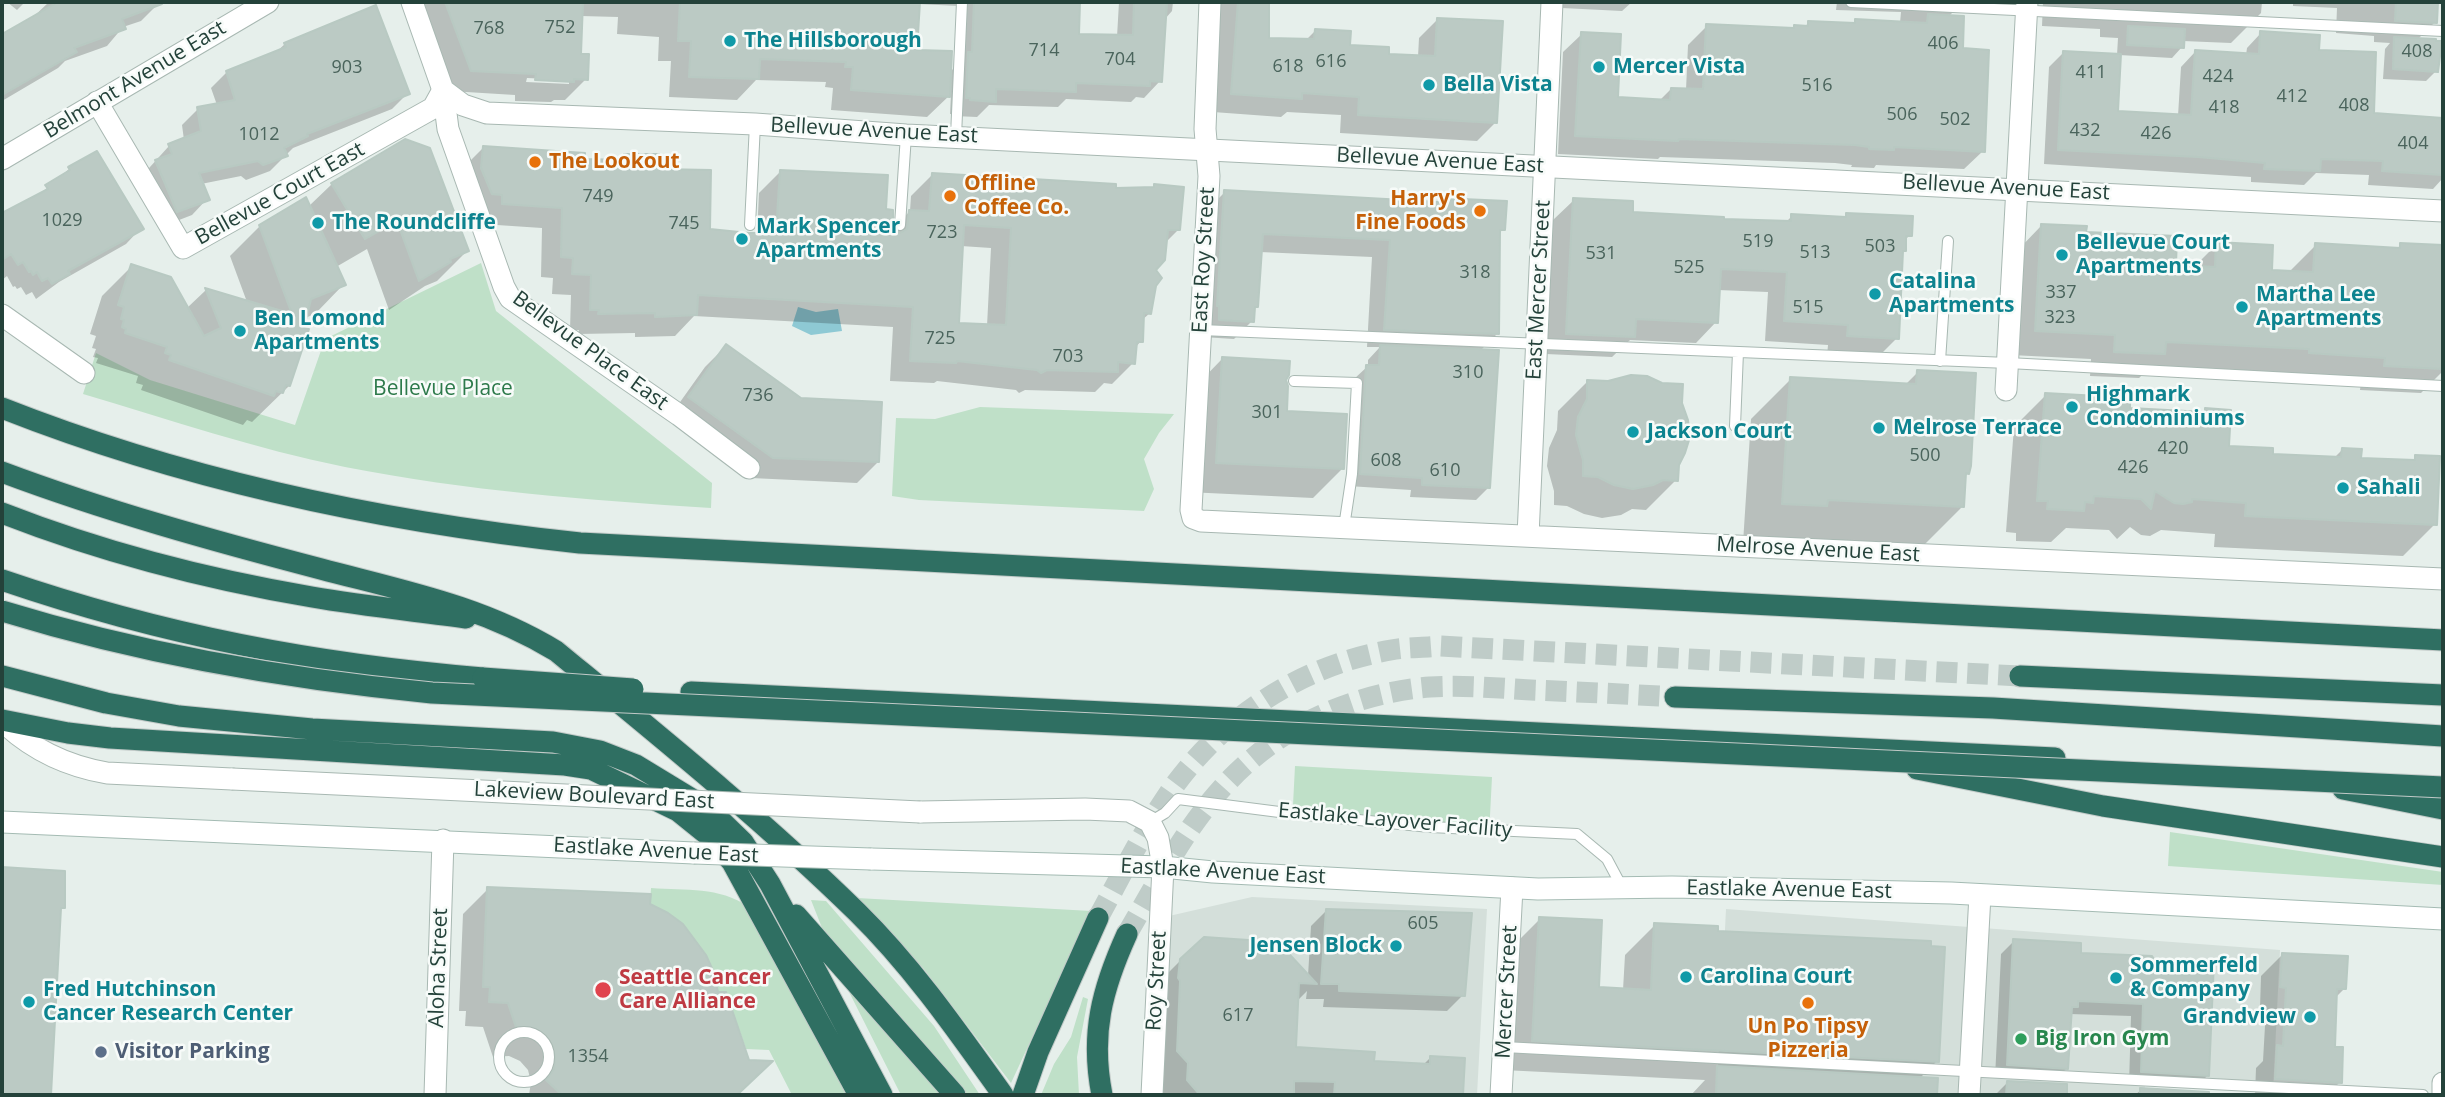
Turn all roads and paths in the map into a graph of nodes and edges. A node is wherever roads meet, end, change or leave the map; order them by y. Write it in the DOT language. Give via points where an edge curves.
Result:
graph roads {
  1 [pos="268,2"];
  2 [pos="412,2"];
  3 [pos="962,2"];
  4 [pos="1210,2"];
  5 [pos="1552,2"];
  6 [pos="1851,2"];
  7 [pos="2026,6"];
  8 [pos="2443,31"];
  9 [pos="443,90"];
  10 [pos="97,102"];
  11 [pos="755,124"];
  12 [pos="906,135"];
  13 [pos="956,136"];
  14 [pos="1206,150"];
  15 [pos="2,159"];
  16 [pos="1545,166"];
  17 [pos="2016,188"];
  18 [pos="2443,211"];
  19 [pos="750,225"];
  20 [pos="900,225"];
  21 [pos="1948,241"];
  22 [pos="2,315"];
  23 [pos="1200,330"];
  24 [pos="1535,343"];
  25 [pos="1738,352"];
  26 [pos="1940,361"];
  27 [pos="2008,363"];
  28 [pos="84,373"];
  29 [pos="1294,381"];
  30 [pos="2443,386"];
  31 [pos="2006,390"];
  32 [pos="2,408"];
  33 [pos="1735,426"];
  34 [pos="749,468"];
  35 [pos="2,471"];
  36 [pos="2,513"];
  37 [pos="1193,518"];
  38 [pos="1344,527"];
  39 [pos="1528,536"];
  40 [pos="2443,579"];
  41 [pos="2,580"];
  42 [pos="2,611"];
  43 [pos="510,626"];
  44 [pos="2443,640"];
  45 [pos="2,676"];
  46 [pos="2020,676"];
  47 [pos="2443,695"];
  48 [pos="1675,697"];
  49 [pos="2,721"];
  50 [pos="2443,736"];
  51 [pos="1867,759"];
  52 [pos="2238,768"];
  53 [pos="2443,777"];
  54 [pos="2443,787"];
  55 [pos="2443,809"];
  56 [pos="2,822"];
  57 [pos="1150,822"];
  58 [pos="443,840"];
  59 [pos="2443,857"];
  60 [pos="1163,867"];
  61 [pos="769,884"];
  62 [pos="1512,888"];
  63 [pos="1623,889"];
  64 [pos="1980,895"];
  65 [pos="1098,918"];
  66 [pos="2443,919"];
  67 [pos="1127,934"];
  68 [pos="528,1032"];
  69 [pos="1504,1047"];
  70 [pos="1970,1072"];
  71 [pos="2443,1083"];
  72 [pos="435,1095"];
  73 [pos="859,1095"];
  74 [pos="882,1095"];
  75 [pos="955,1095"];
  76 [pos="1017,1095"];
  77 [pos="1102,1095"];
  78 [pos="1152,1095"];
  79 [pos="1501,1095"];
  80 [pos="1969,1095"];
  81 [pos="2423,1095"];
  82 [pos="2443,1095"];
  1 -- 10 [label="street, Belmont Avenue East"];
  2 -- 9 [label="street, Bellevue Place East"];
  3 -- 13 [label="lane"];
  4 -- 14 [label="street, East Roy Street"];
  5 -- 16 [label="street, East Mercer Street"];
  6 -- 7 [label="lane"];
  7 -- 8 [label="lane"];
  7 -- 17 [label="street"];
  9 -- 10 [label="street, Bellevue Court East" via="433,107 183,248"];
  9 -- 11 [label="street, Bellevue Avenue East" via="463,105 487,113"];
  9 -- 34 [label="street, Bellevue Place East" via="448,129 510,298"];
  10 -- 15 [label="street, Belmont Avenue East"];
  11 -- 12 [label="street, Bellevue Avenue East"];
  11 -- 19 [label="lane"];
  12 -- 13 [label="street, Bellevue Avenue East"];
  12 -- 20 [label="lane"];
  13 -- 14 [label="street, Bellevue Avenue East"];
  14 -- 16 [label="street, Bellevue Avenue East"];
  14 -- 23 [label="street, East Roy Street" via="1209,176"];
  16 -- 17 [label="street, Bellevue Avenue East"];
  16 -- 24 [label="street, East Mercer Street"];
  17 -- 18 [label="street, Bellevue Avenue East"];
  17 -- 27 [label="street"];
  21 -- 26 [label="lane"];
  22 -- 28 [label="street"];
  23 -- 24 [label="lane"];
  23 -- 37 [label="street, East Roy Street"];
  24 -- 25 [label="lane"];
  24 -- 39 [label="street, East Mercer Street"];
  25 -- 26 [label="lane"];
  25 -- 33 [label="lane"];
  26 -- 27 [label="lane"];
  27 -- 30 [label="lane"];
  27 -- 31 [label="street"];
  29 -- 38 [label="lane" via="1357,383"];
  32 -- 44 [label="highway" via="113,447 266,490 422,522 580,542"];
  35 -- 43 [label="highway" via="111,510 435,598"];
  36 -- 43 [label="highway" via="131,556 250,586"];
  37 -- 38 [label="street, Melrose Avenue East"];
  38 -- 39 [label="street, Melrose Avenue East"];
  39 -- 40 [label="street, Melrose Avenue East"];
  41 -- 52 [label="highway, bridge" via="121,617 264,651 483,678"];
  42 -- 51 [label="highway, bridge" via="212,663 432,693"];
  43 -- 76 [label="highway" via="556,651 702,771 858,913"];
  45 -- 61 [label="highway" via="106,704 179,716 312,729 553,742 600,751 636,765 710,810 743,842"];
  46 -- 47 [label="highway"];
  48 -- 50 [label="highway" via="1993,708"];
  49 -- 57 [label="street, Lakeview Boulevard East, bridge" via="50,756 107,773 920,812 1085,808 1129,811"];
  49 -- 73 [label="highway" via="110,738 592,769 678,811 732,862"];
  51 -- 54 [label="highway, bridge"];
  51 -- 59 [label="highway, bridge" via="2103,806"];
  52 -- 53 [label="highway"];
  52 -- 55 [label="highway"];
  56 -- 58 [label="street, Eastlake Avenue East"];
  57 -- 60 [label="street"];
  57 -- 63 [label="lane, Eastlake Layover Facility" via="1178,799 1430,827 1577,834 1607,859"];
  58 -- 60 [label="street, Eastlake Avenue East, bridge" via="694,853"];
  58 -- 72 [label="street, Aloha Street"];
  60 -- 62 [label="street, Eastlake Avenue East"];
  60 -- 78 [label="street, Roy Street"];
  61 -- 74 [label="highway"];
  61 -- 75 [label="highway"];
  62 -- 63 [label="street, Eastlake Avenue East"];
  62 -- 69 [label="street, Mercer Street"];
  63 -- 64 [label="street, Eastlake Avenue East"];
  64 -- 66 [label="street, Eastlake Avenue East"];
  64 -- 70 [label="street"];
  65 -- 76 [label="highway"];
  67 -- 77 [label="highway" via="1098,1017 1096,1054"];
  68 -- 68 [label="lane" via="512,1035 500,1047 499,1064 516,1082 532,1082 548,1064 548,1048"];
  69 -- 70 [label="lane"];
  69 -- 79 [label="street, Mercer Street"];
  70 -- 80 [label="street"];
  70 -- 81 [label="lane"];
  71 -- 82 [label="street"];
}
